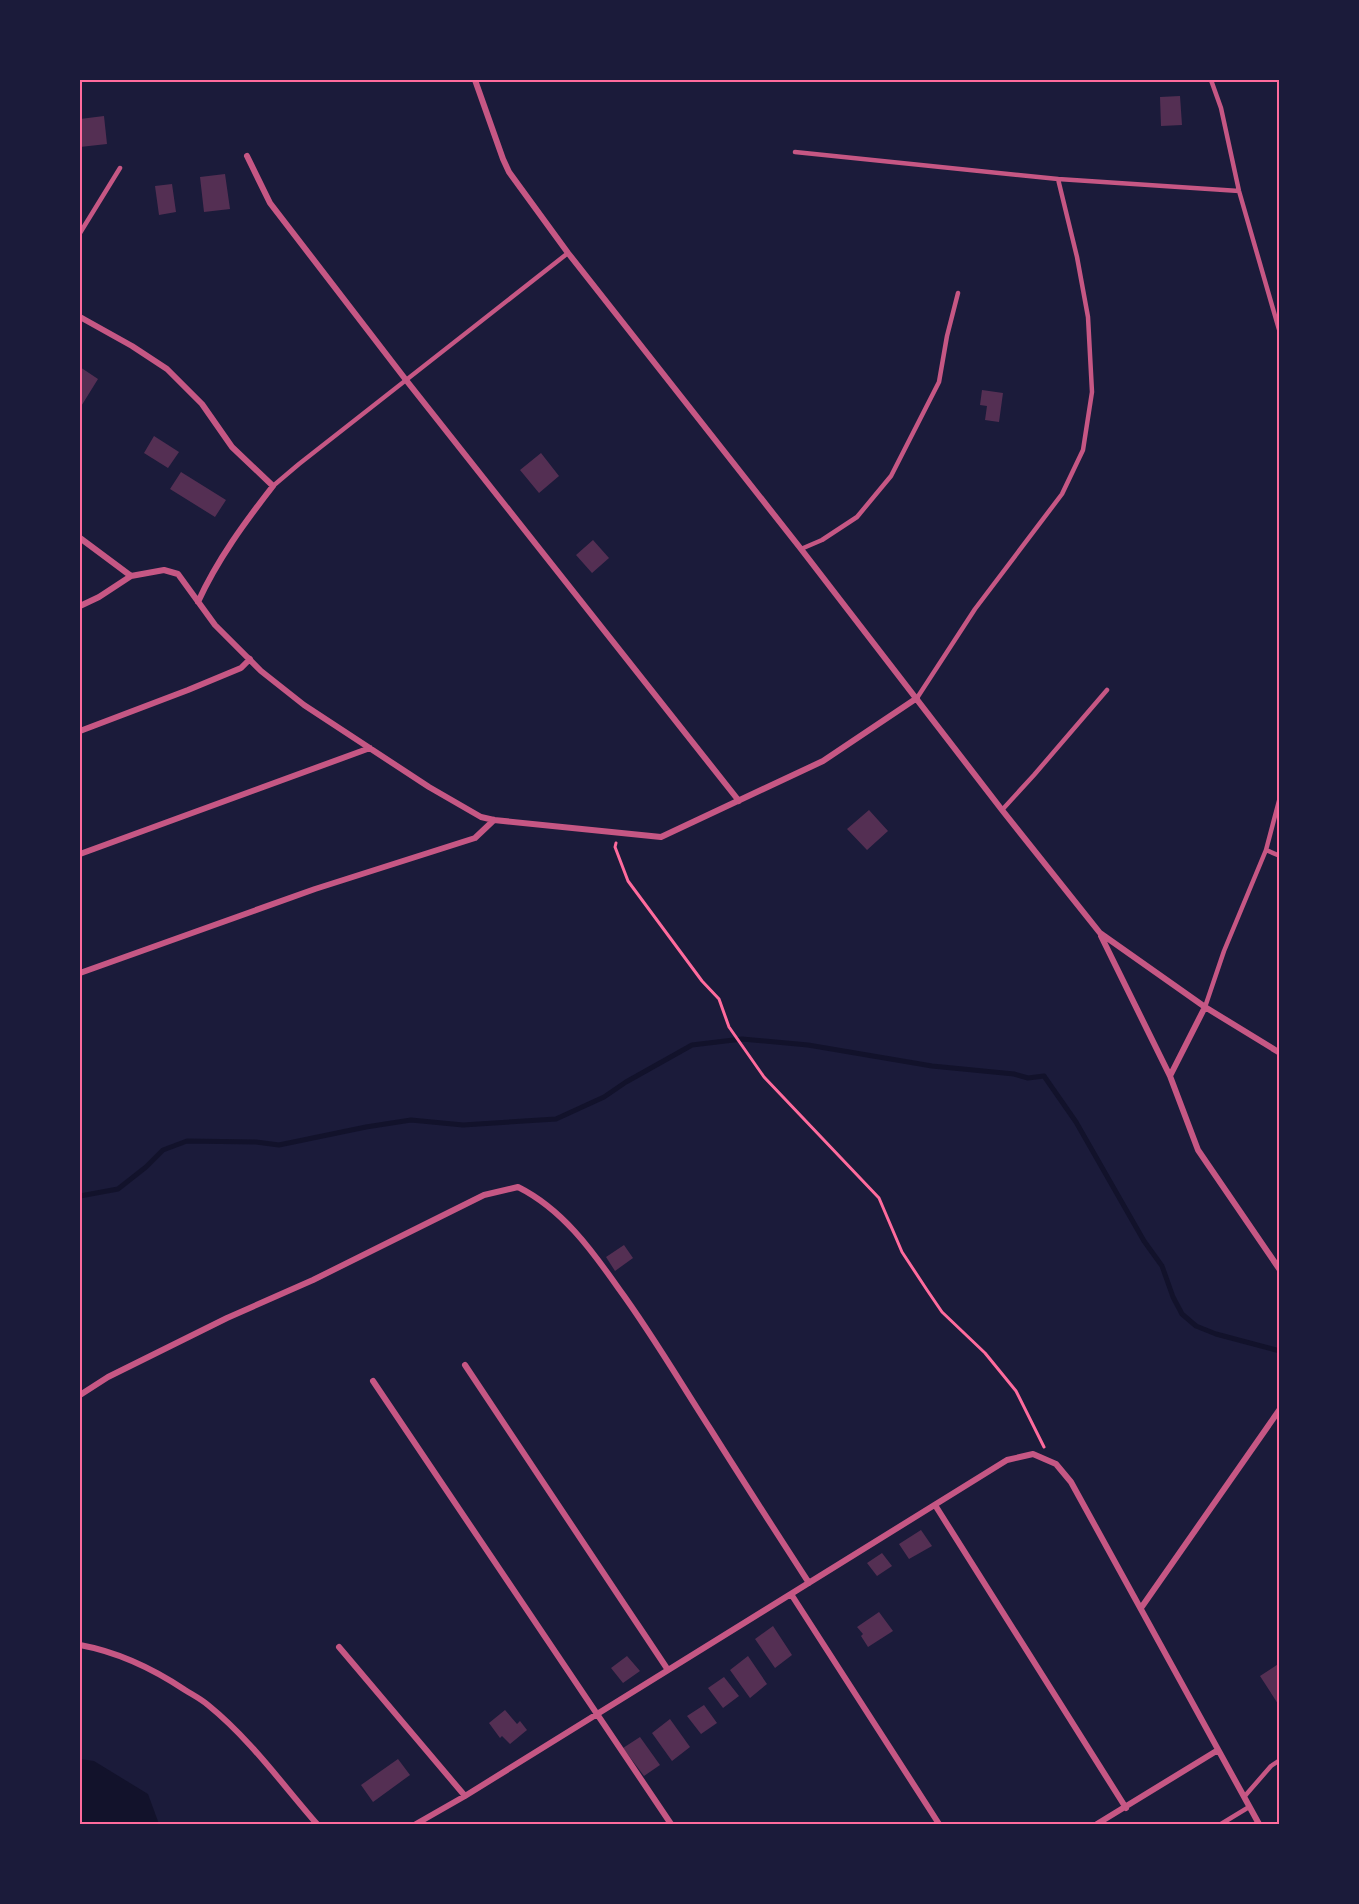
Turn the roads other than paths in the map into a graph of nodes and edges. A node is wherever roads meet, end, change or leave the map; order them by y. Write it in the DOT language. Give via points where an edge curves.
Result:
graph roads {
  1 [pos="475,80"];
  2 [pos="1212,80"];
  3 [pos="795,152"];
  4 [pos="247,156"];
  5 [pos="120,168"];
  6 [pos="1058,179"];
  7 [pos="1239,190"];
  8 [pos="80,233"];
  9 [pos="568,253"];
  10 [pos="958,293"];
  11 [pos="80,317"];
  12 [pos="1280,333"];
  13 [pos="406,380"];
  14 [pos="273,486"];
  15 [pos="80,538"];
  16 [pos="801,549"];
  17 [pos="131,576"];
  18 [pos="198,602"];
  19 [pos="80,606"];
  20 [pos="250,659"];
  21 [pos="1107,690"];
  22 [pos="917,698"];
  23 [pos="80,731"];
  24 [pos="370,748"];
  25 [pos="1280,797"];
  26 [pos="740,801"];
  27 [pos="1002,810"];
  28 [pos="494,820"];
  29 [pos="1266,850"];
  30 [pos="80,854"];
  31 [pos="1280,856"];
  32 [pos="1100,933"];
  33 [pos="80,973"];
  34 [pos="1205,1007"];
  35 [pos="1280,1053"];
  36 [pos="1170,1076"];
  37 [pos="1280,1270"];
  38 [pos="465,1365"];
  39 [pos="373,1381"];
  40 [pos="80,1395"];
  41 [pos="1280,1408"];
  42 [pos="935,1505"];
  43 [pos="809,1583"];
  44 [pos="791,1594"];
  45 [pos="1141,1608"];
  46 [pos="80,1645"];
  47 [pos="339,1647"];
  48 [pos="668,1670"];
  49 [pos="596,1715"];
  50 [pos="1218,1750"];
  51 [pos="1280,1760"];
  52 [pos="465,1796"];
  53 [pos="1244,1797"];
  54 [pos="1250,1807"];
  55 [pos="1126,1808"];
  56 [pos="317,1824"];
  57 [pos="416,1824"];
  58 [pos="671,1824"];
  59 [pos="939,1824"];
  60 [pos="1097,1824"];
  61 [pos="1221,1824"];
  62 [pos="1259,1824"];
  1 -- 9 [label="street" via="506,166"];
  2 -- 7 [label="lane"];
  3 -- 6 [label="lane"];
  4 -- 13 [label="street" via="270,203"];
  5 -- 8 [label="lane"];
  6 -- 7 [label="lane"];
  6 -- 22 [label="lane" via="1088,317 1092,392 1083,450 1062,494 975,609"];
  7 -- 12 [label="lane"];
  9 -- 13 [label="lane"];
  9 -- 16 [label="street"];
  10 -- 16 [label="lane" via="939,382 891,476 857,518"];
  11 -- 14 [label="street" via="167,369 202,404 232,447"];
  13 -- 14 [label="lane"];
  13 -- 26 [label="street"];
  14 -- 18 [label="street" via="244,523"];
  15 -- 17 [label="street"];
  16 -- 22 [label="street"];
  17 -- 18 [label="street" via="164,570 178,573"];
  17 -- 19 [label="street"];
  18 -- 20 [label="street"];
  20 -- 23 [label="street" via="241,668"];
  20 -- 24 [label="street" via="304,705"];
  21 -- 27 [label="lane"];
  22 -- 26 [label="street" via="823,761"];
  22 -- 27 [label="street"];
  24 -- 28 [label="street" via="429,787 481,817"];
  24 -- 30 [label="street"];
  25 -- 29 [label="lane"];
  26 -- 28 [label="street" via="662,837"];
  27 -- 32 [label="street"];
  28 -- 33 [label="street" via="475,838 315,889"];
  29 -- 31 [label="lane"];
  29 -- 34 [label="lane"];
  32 -- 34 [label="street"];
  32 -- 36 [label="street"];
  34 -- 35 [label="street"];
  34 -- 36 [label="street"];
  36 -- 37 [label="street" via="1198,1150"];
  38 -- 48 [label="street"];
  39 -- 49 [label="street"];
  40 -- 43 [label="street" via="227,1318 484,1195 518,1187 559,1214 597,1258 650,1332"];
  41 -- 45 [label="street"];
  42 -- 43 [label="street"];
  42 -- 45 [label="street" via="1007,1460 1033,1454 1056,1464 1071,1482"];
  42 -- 55 [label="street"];
  43 -- 44 [label="street"];
  44 -- 48 [label="street"];
  44 -- 59 [label="street"];
  45 -- 50 [label="street"];
  46 -- 56 [label="street" via="140,1663 208,1704 257,1753"];
  47 -- 52 [label="street"];
  48 -- 49 [label="street"];
  49 -- 52 [label="street"];
  49 -- 58 [label="street"];
  50 -- 53 [label="street"];
  50 -- 55 [label="street"];
  51 -- 53 [label="lane"];
  52 -- 57 [label="street"];
  53 -- 54 [label="street"];
  54 -- 61 [label="lane"];
  54 -- 62 [label="street"];
  55 -- 60 [label="street"];
}
